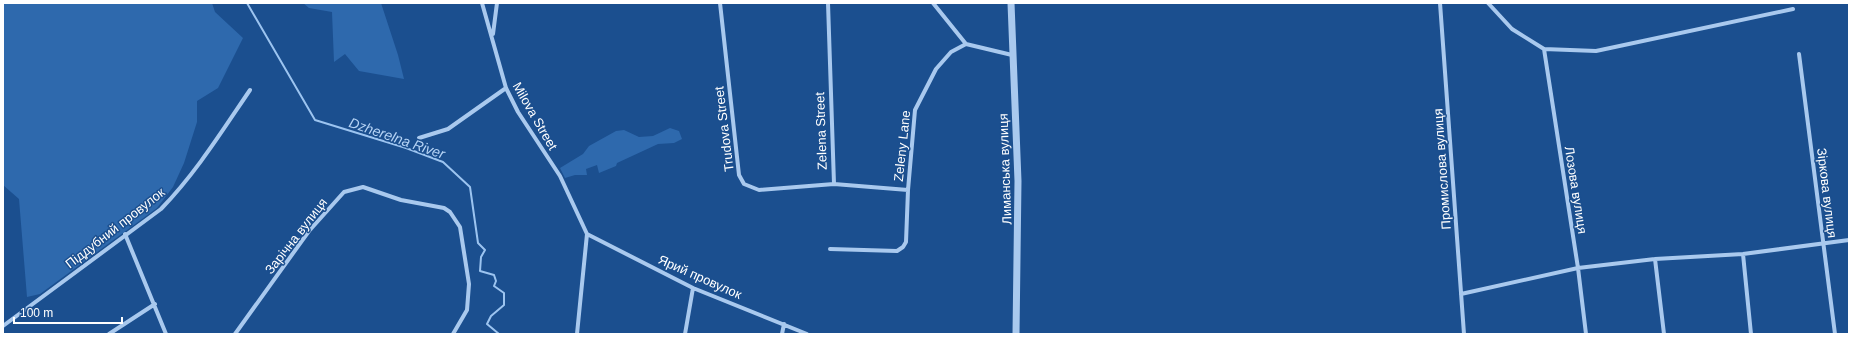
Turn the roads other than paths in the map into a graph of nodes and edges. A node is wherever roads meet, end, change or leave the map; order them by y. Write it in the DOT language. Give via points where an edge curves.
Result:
graph roads {
  1 [pos="482,3"];
  2 [pos="497,3"];
  3 [pos="720,3"];
  4 [pos="828,3"];
  5 [pos="933,3"];
  6 [pos="1011,3"];
  7 [pos="1440,3"];
  8 [pos="1488,3"];
  9 [pos="1793,9"];
  10 [pos="492,37"];
  11 [pos="966,44"];
  12 [pos="1544,49"];
  13 [pos="1799,54"];
  14 [pos="1012,55"];
  15 [pos="506,88"];
  16 [pos="250,90"];
  17 [pos="419,138"];
  18 [pos="834,184"];
  19 [pos="908,190"];
  20 [pos="125,234"];
  21 [pos="587,234"];
  22 [pos="1849,240"];
  23 [pos="1823,244"];
  24 [pos="830,249"];
  25 [pos="1742,254"];
  26 [pos="1655,260"];
  27 [pos="1578,268"];
  28 [pos="693,288"];
  29 [pos="1461,294"];
  30 [pos="155,304"];
  31 [pos="784,324"];
  32 [pos="3,326"];
  33 [pos="109,334"];
  34 [pos="166,334"];
  35 [pos="235,334"];
  36 [pos="453,334"];
  37 [pos="577,334"];
  38 [pos="685,334"];
  39 [pos="782,334"];
  40 [pos="808,334"];
  41 [pos="1016,334"];
  42 [pos="1464,334"];
  43 [pos="1586,334"];
  44 [pos="1664,334"];
  45 [pos="1751,334"];
  46 [pos="1835,334"];
  1 -- 10 [label="street, Milova Street"];
  2 -- 10 [label="street"];
  3 -- 18 [label="street, Trudova Street" via="739,175 744,184 759,190"];
  4 -- 18 [label="street, Zelena Street"];
  5 -- 11 [label="street"];
  6 -- 14 [label="street, Лиманська вулиця"];
  7 -- 29 [label="street, Промислова вулиця"];
  8 -- 12 [label="street" via="1512,29"];
  9 -- 12 [label="street" via="1596,51"];
  10 -- 15 [label="street, Milova Street"];
  11 -- 14 [label="street"];
  11 -- 19 [label="street, Zeleny Lane" via="951,52 936,68 914,110"];
  12 -- 27 [label="street, Лозова вулиця"];
  13 -- 23 [label="street, Зіркова вулиця"];
  14 -- 41 [label="street, Лиманська вулиця" via="1018,181"];
  15 -- 17 [label="street" via="448,129"];
  15 -- 21 [label="street, Milova Street" via="518,112 560,176"];
  16 -- 20 [label="street, Піддубний провулок" via="204,159 178,191 161,208"];
  18 -- 19 [label="street, Zelena Street"];
  19 -- 24 [label="street, Zeleny Lane" via="906,242 903,247 897,251"];
  20 -- 30 [label="street"];
  20 -- 32 [label="street, Піддубний провулок"];
  21 -- 28 [label="street, Ярий провулок"];
  21 -- 37 [label="street"];
  22 -- 23 [label="street"];
  23 -- 25 [label="street"];
  23 -- 46 [label="street, Зіркова вулиця"];
  25 -- 26 [label="street"];
  25 -- 45 [label="street"];
  26 -- 27 [label="street"];
  26 -- 44 [label="street"];
  27 -- 29 [label="street"];
  27 -- 43 [label="street, Лозова вулиця"];
  28 -- 31 [label="street, Ярий провулок"];
  28 -- 38 [label="street"];
  29 -- 42 [label="street, Промислова вулиця"];
  30 -- 33 [label="street"];
  30 -- 34 [label="street"];
  31 -- 39 [label="street"];
  31 -- 40 [label="street, Ярий провулок"];
  35 -- 36 [label="street, Зарічна вулиця" via="309,232 344,192 363,187 401,200 444,208 450,212 463,238 469,284 467,310"];
}
